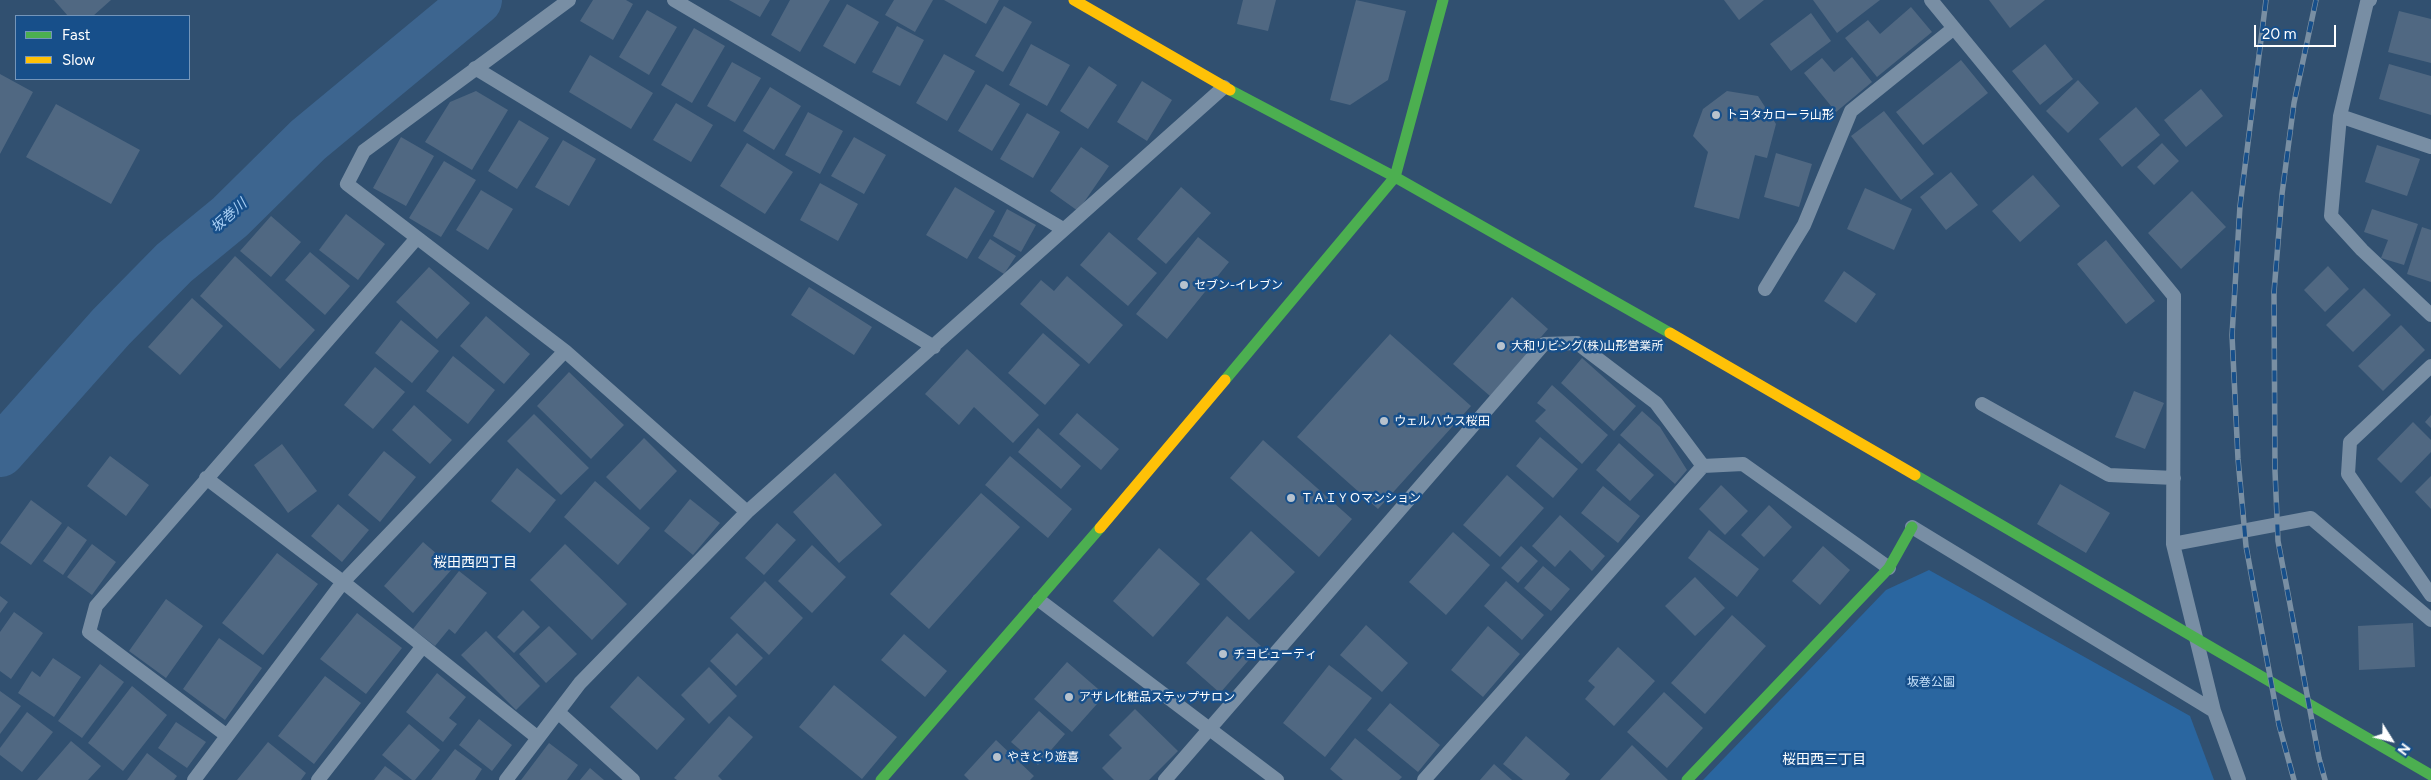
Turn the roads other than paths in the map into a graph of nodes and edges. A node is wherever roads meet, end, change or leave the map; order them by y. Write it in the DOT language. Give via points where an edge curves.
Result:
graph roads {
  1 [pos="569,0"];
  2 [pos="674,0"];
  3 [pos="1074,0"];
  4 [pos="1443,0"];
  5 [pos="1931,0"];
  6 [pos="2370,0"];
  7 [pos="1954,28"];
  8 [pos="474,68"];
  9 [pos="1224,87"];
  10 [pos="2340,116"];
  11 [pos="2431,147"];
  12 [pos="1395,177"];
  13 [pos="1063,228"];
  14 [pos="416,239"];
  15 [pos="1765,289"];
  16 [pos="2431,315"];
  17 [pos="934,347"];
  18 [pos="565,351"];
  19 [pos="2431,366"];
  20 [pos="1982,404"];
  21 [pos="1703,466"];
  22 [pos="206,478"];
  23 [pos="2174,478"];
  24 [pos="747,512"];
  25 [pos="1912,527"];
  26 [pos="2173,544"];
  27 [pos="1889,568"];
  28 [pos="343,582"];
  29 [pos="2431,595"];
  30 [pos="1039,600"];
  31 [pos="2431,620"];
  32 [pos="423,646"];
  33 [pos="2214,711"];
  34 [pos="558,712"];
  35 [pos="1210,727"];
  36 [pos="226,735"];
  37 [pos="538,738"];
  38 [pos="2431,775"];
  39 [pos="194,780"];
  40 [pos="318,780"];
  41 [pos="506,780"];
  42 [pos="633,780"];
  43 [pos="881,780"];
  44 [pos="1164,780"];
  45 [pos="1277,780"];
  46 [pos="1424,780"];
  47 [pos="1687,780"];
  48 [pos="2239,780"];
  1 -- 8 [label="lane"];
  2 -- 13 [label="lane"];
  3 -- 9 [label="street"];
  4 -- 12 [label="street"];
  5 -- 7 [label="lane"];
  6 -- 10 [label="lane" via="2366,2"];
  7 -- 15 [label="lane" via="1851,111 1804,225"];
  7 -- 23 [label="lane" via="2174,296"];
  8 -- 14 [label="lane" via="364,151 347,184"];
  8 -- 17 [label="lane"];
  9 -- 12 [label="street"];
  9 -- 13 [label="lane"];
  10 -- 11 [label="lane"];
  10 -- 16 [label="lane" via="2331,216"];
  12 -- 30 [label="street"];
  12 -- 38 [label="street"];
  13 -- 17 [label="lane"];
  14 -- 18 [label="lane"];
  14 -- 22 [label="lane"];
  17 -- 24 [label="lane"];
  18 -- 24 [label="lane"];
  18 -- 28 [label="lane"];
  19 -- 29 [label="lane" via="2350,442 2348,474"];
  20 -- 23 [label="lane" via="2109,475"];
  21 -- 27 [label="lane" via="1743,464"];
  21 -- 35 [label="lane" via="1656,403 1577,343 1544,344"];
  21 -- 46 [label="lane"];
  22 -- 28 [label="lane"];
  22 -- 36 [label="lane" via="96,606 89,632"];
  23 -- 26 [label="lane"];
  24 -- 34 [label="lane" via="580,683"];
  25 -- 27 [label="street"];
  25 -- 33 [label="lane"];
  26 -- 31 [label="lane" via="2311,518"];
  26 -- 33 [label="lane"];
  27 -- 47 [label="street"];
  28 -- 32 [label="lane"];
  28 -- 36 [label="lane"];
  30 -- 35 [label="lane"];
  30 -- 43 [label="street"];
  32 -- 37 [label="lane"];
  32 -- 40 [label="lane"];
  33 -- 48 [label="lane"];
  34 -- 37 [label="lane"];
  34 -- 42 [label="lane"];
  35 -- 44 [label="lane"];
  35 -- 45 [label="lane"];
  36 -- 39 [label="lane"];
  37 -- 41 [label="lane"];
}
